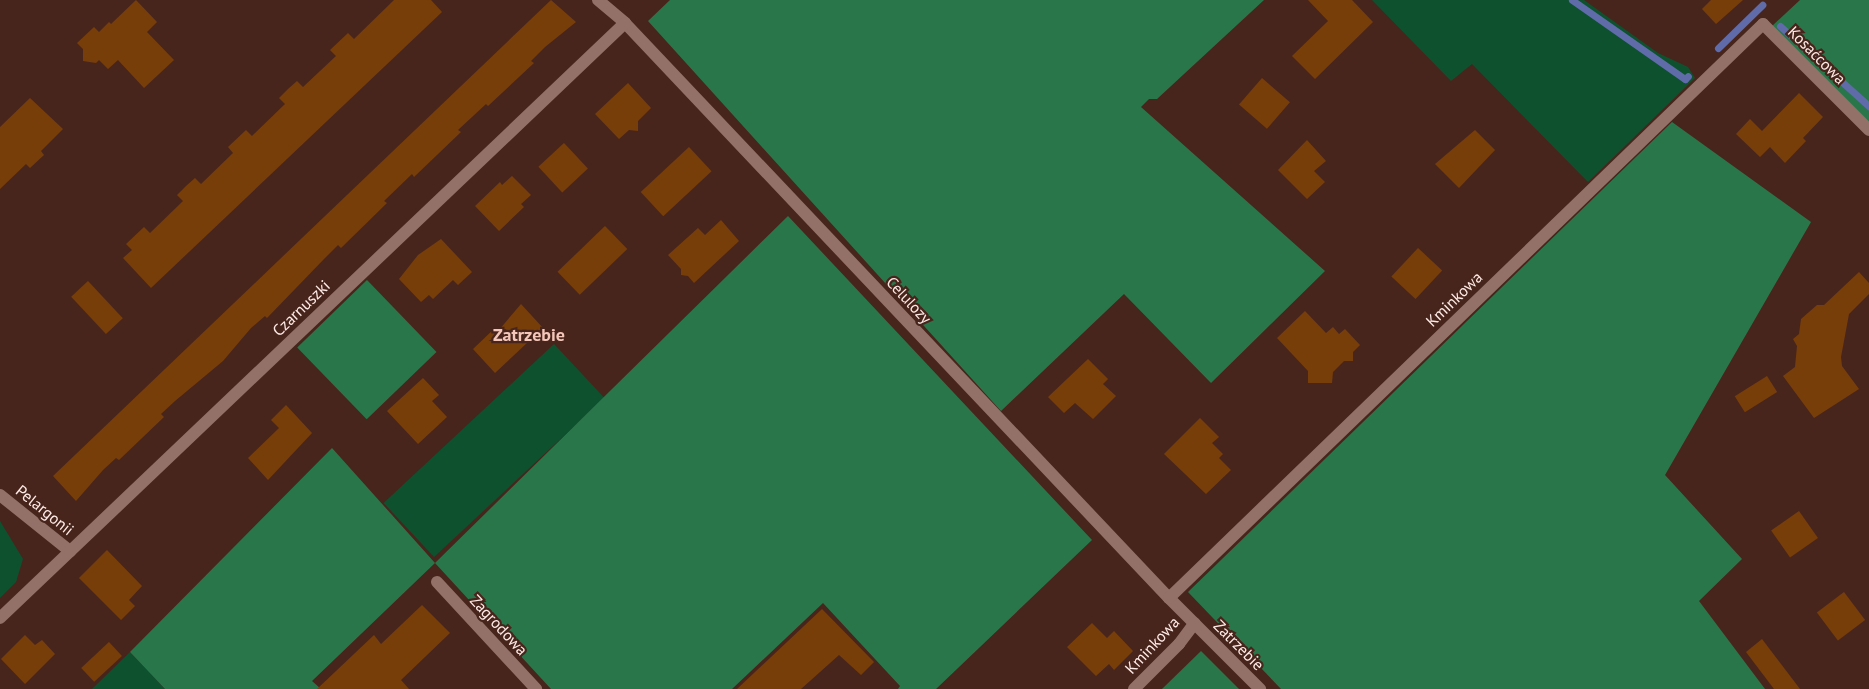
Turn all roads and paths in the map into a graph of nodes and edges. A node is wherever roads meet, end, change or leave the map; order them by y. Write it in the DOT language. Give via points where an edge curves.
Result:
graph roads {
  1 [pos="598,0"];
  2 [pos="625,23"];
  3 [pos="1763,24"];
  4 [pos="1869,130"];
  5 [pos="0,495"];
  6 [pos="70,551"];
  7 [pos="438,582"];
  8 [pos="1169,598"];
  9 [pos="0,618"];
  10 [pos="1194,623"];
  11 [pos="536,689"];
  12 [pos="1134,689"];
  13 [pos="1260,689"];
  1 -- 2 [label="street, Celulozy"];
  2 -- 6 [label="street, Czarnuszki"];
  2 -- 8 [label="street, Celulozy"];
  3 -- 4 [label="street, Kosaćcowa"];
  3 -- 8 [label="street, Kminkowa"];
  5 -- 6 [label="street, Pelargonii"];
  6 -- 9 [label="street, Czarnuszki"];
  7 -- 11 [label="street, Zagrodowa"];
  8 -- 10 [label="street, Celulozy"];
  10 -- 12 [label="street, Kminkowa" via="1179,644"];
  10 -- 13 [label="street, Zatrzebie"];
}
